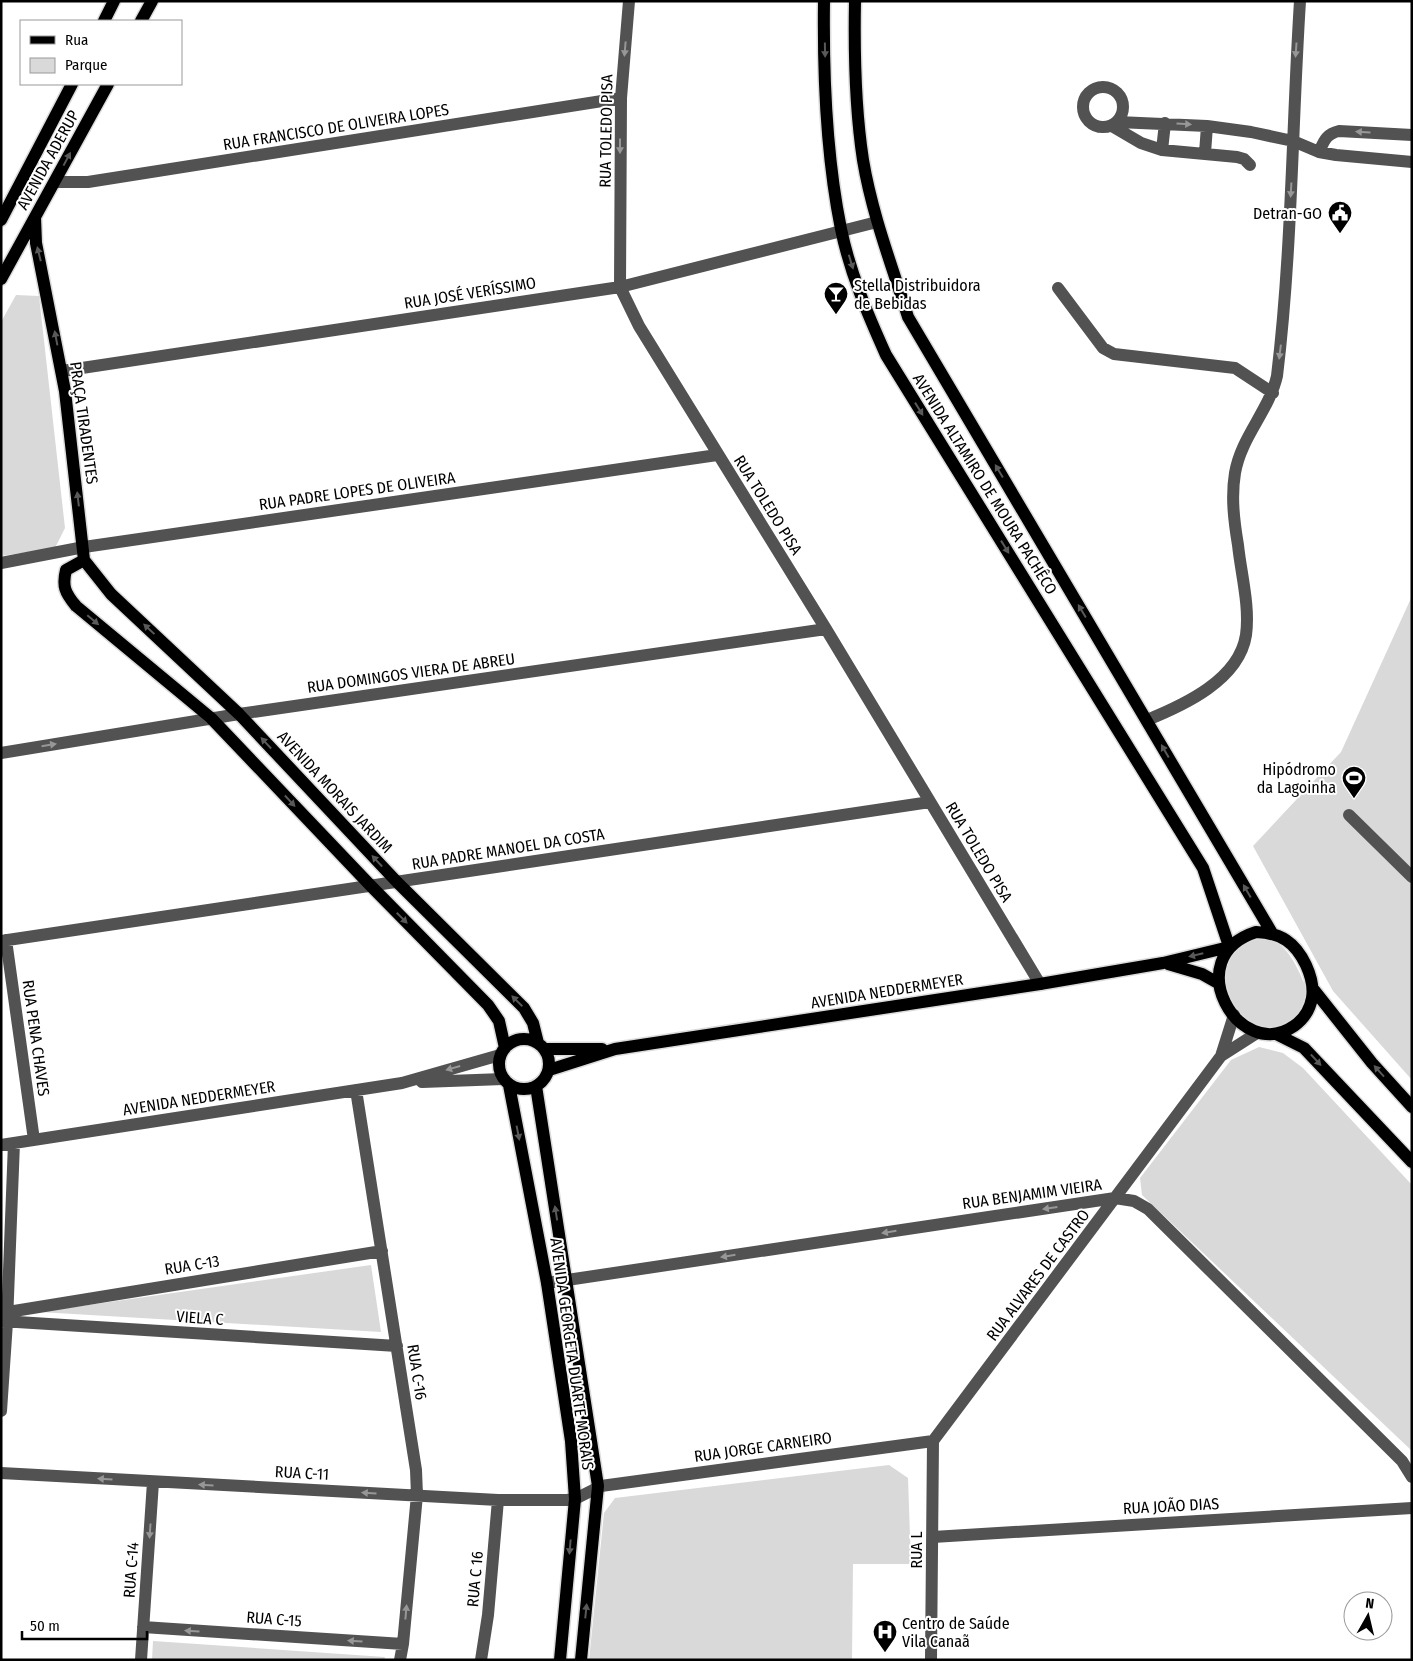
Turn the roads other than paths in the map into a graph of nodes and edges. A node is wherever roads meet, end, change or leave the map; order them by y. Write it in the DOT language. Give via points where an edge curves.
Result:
graph roads {
  1 [pos="114,1"];
  2 [pos="152,1"];
  3 [pos="629,1"];
  4 [pos="824,1"];
  5 [pos="855,1"];
  6 [pos="1300,1"];
  7 [pos="104,20"];
  8 [pos="142,20"];
  9 [pos="71,85"];
  10 [pos="107,85"];
  11 [pos="621,98"];
  12 [pos="1165,123"];
  13 [pos="1207,126"];
  14 [pos="1412,135"];
  15 [pos="1293,141"];
  16 [pos="1162,150"];
  17 [pos="1319,152"];
  18 [pos="1205,153"];
  19 [pos="1412,162"];
  20 [pos="1250,165"];
  21 [pos="55,182"];
  22 [pos="35,216"];
  23 [pos="1,220"];
  24 [pos="877,222"];
  25 [pos="841,230"];
  26 [pos="1,279"];
  27 [pos="620,287"];
  28 [pos="1058,288"];
  29 [pos="62,371"];
  30 [pos="1273,393"];
  31 [pos="717,455"];
  32 [pos="84,553"];
  33 [pos="1,563"];
  34 [pos="826,629"];
  35 [pos="239,714"];
  36 [pos="211,718"];
  37 [pos="1147,720"];
  38 [pos="1,753"];
  39 [pos="930,802"];
  40 [pos="1349,815"];
  41 [pos="1412,877"];
  42 [pos="396,882"];
  43 [pos="370,886"];
  44 [pos="1272,933"];
  45 [pos="3,940"];
  46 [pos="1229,947"];
  47 [pos="1163,963"];
  48 [pos="1218,983"];
  49 [pos="1040,984"];
  50 [pos="1314,990"];
  51 [pos="1234,1015"];
  52 [pos="1257,1033"];
  53 [pos="1276,1034"];
  54 [pos="541,1046"];
  55 [pos="615,1050"];
  56 [pos="503,1051"];
  57 [pos="1221,1056"];
  58 [pos="549,1070"];
  59 [pos="506,1082"];
  60 [pos="402,1083"];
  61 [pos="536,1086"];
  62 [pos="356,1090"];
  63 [pos="1412,1107"];
  64 [pos="34,1140"];
  65 [pos="8,1144"];
  66 [pos="1412,1162"];
  67 [pos="1115,1198"];
  68 [pos="382,1251"];
  69 [pos="567,1280"];
  70 [pos="547,1283"];
  71 [pos="5,1318"];
  72 [pos="397,1346"];
  73 [pos="582,1377"];
  74 [pos="562,1380"];
  75 [pos="1,1411"];
  76 [pos="933,1440"];
  77 [pos="1,1473"];
  78 [pos="1412,1477"];
  79 [pos="154,1482"];
  80 [pos="598,1486"];
  81 [pos="417,1495"];
  82 [pos="575,1499"];
  83 [pos="498,1500"];
  84 [pos="1412,1508"];
  85 [pos="932,1537"];
  86 [pos="143,1627"];
  87 [pos="403,1644"];
  88 [pos="141,1660"];
  89 [pos="400,1660"];
  90 [pos="481,1660"];
  91 [pos="560,1660"];
  92 [pos="581,1660"];
  93 [pos="931,1660"];
  1 -- 7 [label="main road"];
  2 -- 8 [label="main road"];
  3 -- 11 [label="street, RUA TOLEDO PISA, one-way"];
  4 -- 25 [label="main road, AVENIDA ALTAMIRO DE MOURA PACHÊCO, one-way" via="826,121"];
  5 -- 24 [label="main road, AVENIDA ALTAMIRO DE MOURA PACHÊCO" via="854,69 862,142"];
  6 -- 15 [label="street, one-way"];
  9 -- 23 [label="main road, AVENIDA ADERUP"];
  21 -- 10 [label="main road, AVENIDA ADERUP, one-way"];
  11 -- 21 [label="street, RUA FRANCISCO DE OLIVEIRA LOPES" via="88,182"];
  11 -- 27 [label="street, RUA TOLEDO PISA, one-way"];
  12 -- 13 [label="street, one-way"];
  12 -- 16 [label="street"];
  12 -- 16 [label="street" via="1115,124 1140,143"];
  13 -- 15 [label="street"];
  13 -- 18 [label="street"];
  14 -- 17 [label="street, one-way" via="1339,130 1326,138"];
  15 -- 17 [label="street"];
  15 -- 30 [label="street, one-way" via="1283,324"];
  16 -- 18 [label="street"];
  17 -- 19 [label="street"];
  18 -- 20 [label="street" via="1244,159"];
  21 -- 22 [label="main road, AVENIDA ADERUP"];
  22 -- 26 [label="main road, AVENIDA ADERUP"];
  29 -- 22 [label="main road, PRAÇA TIRADENTES, one-way" via="36,242"];
  24 -- 25 [label="street, RUA JOSÉ VERÍSSIMO"];
  37 -- 24 [label="main road, AVENIDA ALTAMIRO DE MOURA PACHÊCO, one-way" via="908,317"];
  25 -- 27 [label="street, RUA JOSÉ VERÍSSIMO"];
  25 -- 46 [label="main road, AVENIDA ALTAMIRO DE MOURA PACHÊCO, one-way" via="863,303 886,355 1203,868"];
  27 -- 29 [label="street, RUA JOSÉ VERÍSSIMO"];
  27 -- 31 [label="street, RUA TOLEDO PISA" via="639,326"];
  28 -- 30 [label="street" via="1103,348 1114,354 1235,368"];
  32 -- 29 [label="main road, PRAÇA TIRADENTES, one-way"];
  30 -- 37 [label="street" via="1244,443 1235,472 1233,510 1246,611 1246,636 1238,659 1221,678 1178,708"];
  31 -- 32 [label="street, RUA PADRE LOPES DE OLIVEIRA"];
  31 -- 34 [label="street, RUA TOLEDO PISA"];
  32 -- 33 [label="street, RUA PADRE LOPES DE OLIVEIRA"];
  35 -- 32 [label="main road, AVENIDA MORAIS JARDIM, one-way" via="111,594"];
  32 -- 36 [label="main road, one-way" via="66,570 63,584 66,595"];
  34 -- 35 [label="street, RUA DOMINGOS VIERA DE ABREU"];
  34 -- 39 [label="street, RUA TOLEDO PISA"];
  35 -- 36 [label="street, RUA DOMINGOS VIERA DE ABREU"];
  42 -- 35 [label="main road, AVENIDA MORAIS JARDIM, one-way"];
  38 -- 36 [label="street, RUA DOMINGOS VIERA DE ABREU, one-way"];
  36 -- 43 [label="main road, one-way"];
  44 -- 37 [label="main road, AVENIDA ALTAMIRO DE MOURA PACHÊCO, one-way"];
  39 -- 42 [label="street, RUA PADRE MANOEL DA COSTA"];
  39 -- 49 [label="street, RUA TOLEDO PISA"];
  40 -- 41 [label="street"];
  42 -- 43 [label="street, RUA PADRE MANOEL DA COSTA"];
  54 -- 42 [label="main road, AVENIDA MORAIS JARDIM, one-way" via="524,1008"];
  43 -- 45 [label="street, RUA PADRE MANOEL DA COSTA"];
  43 -- 56 [label="main road, one-way" via="488,1005 499,1021"];
  44 -- 46 [label="main road" via="1256,932"];
  44 -- 50 [label="main road" via="1288,940 1301,954"];
  45 -- 64 [label="street, RUA PENA CHAVES"];
  46 -- 47 [label="main road, AVENIDA NEDDERMEYER, one-way"];
  46 -- 48 [label="main road" via="1218,970"];
  47 -- 48 [label="main road, AVENIDA NEDDERMEYER" via="1202,974"];
  47 -- 49 [label="main road, AVENIDA NEDDERMEYER"];
  48 -- 51 [label="main road"];
  49 -- 55 [label="main road, AVENIDA NEDDERMEYER"];
  50 -- 53 [label="main road" via="1306,1014 1288,1030"];
  63 -- 50 [label="main road, one-way"];
  51 -- 52 [label="main road"];
  51 -- 57 [label="street, RUA ALVARES DE CASTRO"];
  52 -- 53 [label="main road"];
  52 -- 57 [label="street, RUA ALVARES DE CASTRO"];
  53 -- 66 [label="main road, one-way" via="1304,1048"];
  54 -- 55 [label="main road, AVENIDA NEDDERMEYER"];
  54 -- 56 [label="main road" via="524,1039 517,1040"];
  54 -- 58 [label="main road" via="548,1056"];
  55 -- 58 [label="main road, AVENIDA NEDDERMEYER"];
  56 -- 59 [label="main road" via="499,1063"];
  56 -- 60 [label="street, AVENIDA NEDDERMEYER, one-way"];
  57 -- 67 [label="street, RUA ALVARES DE CASTRO"];
  58 -- 61 [label="main road"];
  59 -- 60 [label="street, AVENIDA NEDDERMEYER"];
  59 -- 61 [label="main road" via="523,1090"];
  59 -- 70 [label="main road, AVENIDA GEORGETA DUARTE MORAIS, one-way"];
  60 -- 62 [label="street, AVENIDA NEDDERMEYER"];
  69 -- 61 [label="main road, AVENIDA GEORGETA DUARTE MORAIS, one-way"];
  62 -- 64 [label="street, AVENIDA NEDDERMEYER"];
  62 -- 68 [label="street, RUA C-16"];
  64 -- 65 [label="street, AVENIDA NEDDERMEYER"];
  65 -- 71 [label="street"];
  67 -- 69 [label="street, RUA BENJAMIM VIEIRA, one-way"];
  67 -- 76 [label="street, RUA ALVARES DE CASTRO"];
  67 -- 78 [label="street, RUA BENJAMIM VIEIRA" via="1148,1209 1402,1461"];
  68 -- 71 [label="street, RUA C-13"];
  68 -- 72 [label="street, RUA C-16"];
  69 -- 70 [label="street, RUA BENJAMIM VIEIRA"];
  69 -- 73 [label="main road, AVENIDA GEORGETA DUARTE MORAIS"];
  70 -- 74 [label="main road, AVENIDA GEORGETA DUARTE MORAIS"];
  71 -- 72 [label="street, VIELA C"];
  71 -- 75 [label="street"];
  72 -- 81 [label="street, RUA C-16"];
  73 -- 74 [label="main road"];
  73 -- 80 [label="main road, AVENIDA GEORGETA DUARTE MORAIS"];
  74 -- 82 [label="main road, AVENIDA GEORGETA DUARTE MORAIS"];
  76 -- 80 [label="street, RUA JORGE CARNEIRO"];
  76 -- 85 [label="street, RUA L"];
  79 -- 77 [label="street, RUA C-11, one-way"];
  81 -- 79 [label="street, RUA C-11, one-way"];
  79 -- 86 [label="street, RUA C-14, one-way"];
  80 -- 82 [label="street, RUA C-11"];
  92 -- 80 [label="main road, AVENIDA GEORGETA DUARTE MORAIS, one-way"];
  81 -- 83 [label="street, RUA C-11"];
  87 -- 81 [label="street, RUA C-16, one-way"];
  82 -- 83 [label="street, RUA C-11"];
  82 -- 91 [label="main road, AVENIDA GEORGETA DUARTE MORAIS, one-way"];
  83 -- 90 [label="street, RUA C 16"];
  84 -- 85 [label="street, RUA JOÃO DIAS"];
  85 -- 93 [label="street, RUA L"];
  87 -- 86 [label="street, RUA C-15, one-way"];
  86 -- 88 [label="street, RUA C-14"];
  87 -- 89 [label="street, RUA C-16"];
}
